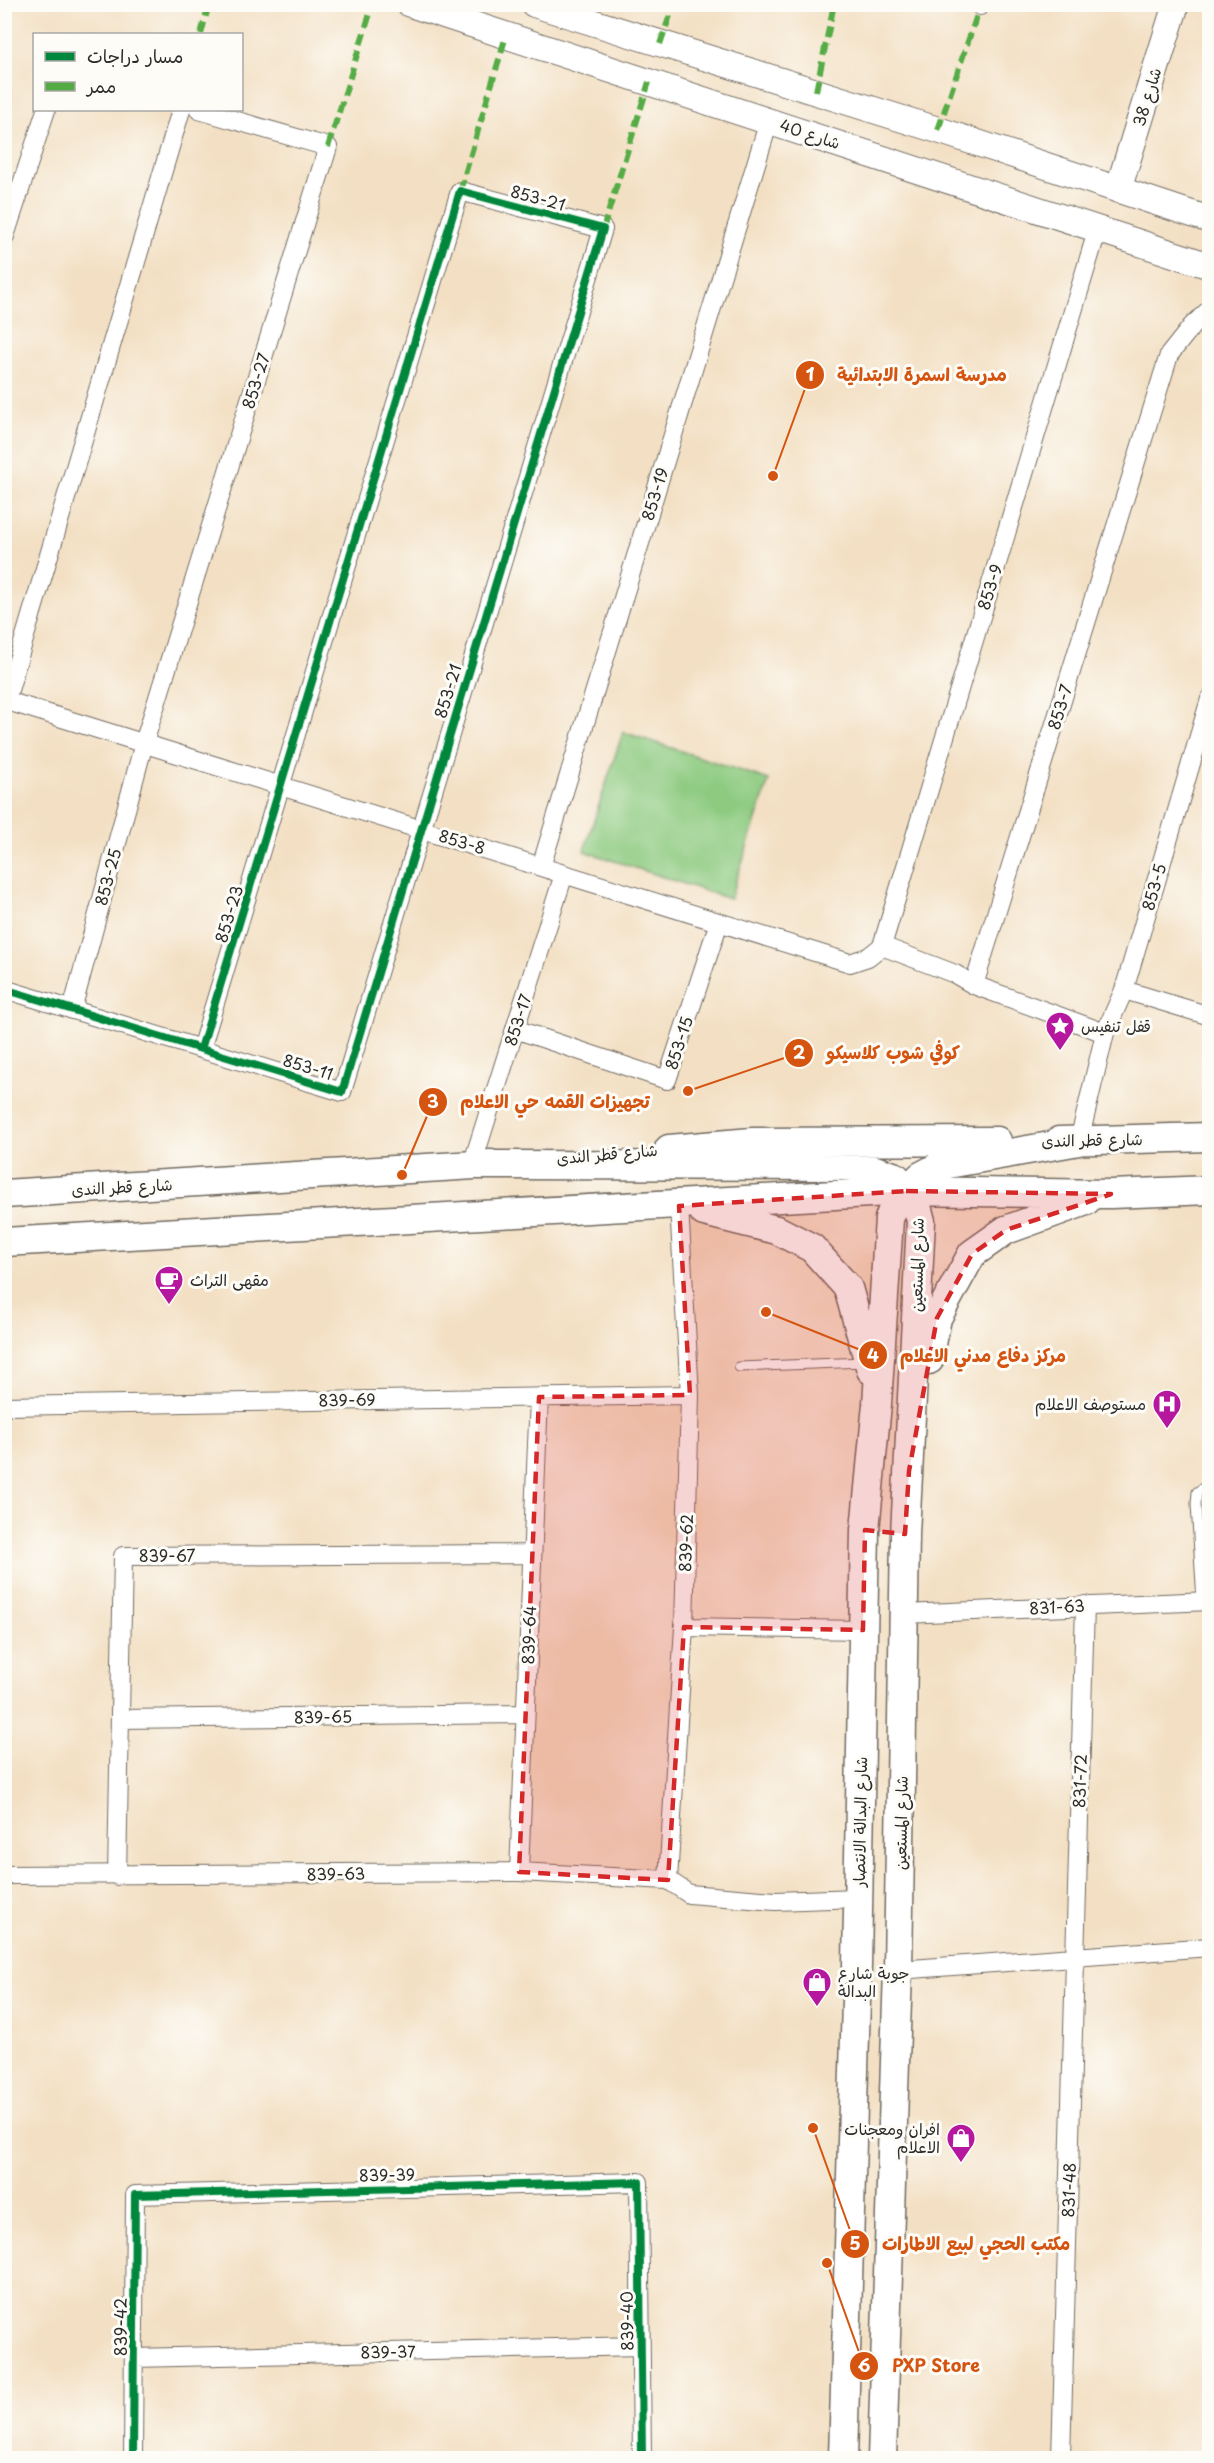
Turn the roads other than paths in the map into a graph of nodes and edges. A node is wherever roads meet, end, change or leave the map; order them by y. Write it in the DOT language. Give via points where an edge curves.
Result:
graph roads {
  1 [pos="410,4"];
  2 [pos="1176,4"];
  3 [pos="543,7"];
  4 [pos="543,48"];
  5 [pos="46,111"];
  6 [pos="181,111"];
  7 [pos="203,111"];
  8 [pos="769,121"];
  9 [pos="1118,190"];
  10 [pos="1209,220"];
  11 [pos="1098,228"];
  12 [pos="4,239"];
  13 [pos="1209,266"];
  14 [pos="1209,309"];
  15 [pos="1209,699"];
  16 [pos="5,703"];
  17 [pos="144,743"];
  18 [pos="282,786"];
  19 [pos="420,829"];
  20 [pos="541,867"];
  21 [pos="564,874"];
  22 [pos="719,922"];
  23 [pos="882,946"];
  24 [pos="974,986"];
  25 [pos="4,989"];
  26 [pos="1124,990"];
  27 [pos="72,1010"];
  28 [pos="1209,1016"];
  29 [pos="514,1029"];
  30 [pos="1105,1033"];
  31 [pos="201,1049"];
  32 [pos="1209,1137"];
  33 [pos="1079,1141"];
  34 [pos="472,1166"];
  35 [pos="1209,1190"];
  36 [pos="906,1191"];
  37 [pos="4,1194"];
  38 [pos="1111,1194"];
  39 [pos="679,1206"];
  40 [pos="4,1242"];
  41 [pos="869,1362"];
  42 [pos="739,1367"];
  43 [pos="690,1395"];
  44 [pos="539,1397"];
  45 [pos="877,1404"];
  46 [pos="4,1406"];
  47 [pos="909,1471"];
  48 [pos="1209,1483"];
  49 [pos="865,1530"];
  50 [pos="905,1534"];
  51 [pos="532,1554"];
  52 [pos="1206,1601"];
  53 [pos="1085,1605"];
  54 [pos="904,1614"];
  55 [pos="684,1627"];
  56 [pos="863,1630"];
  57 [pos="525,1714"];
  58 [pos="120,1719"];
  59 [pos="519,1872"];
  60 [pos="4,1875"];
  61 [pos="117,1876"];
  62 [pos="668,1881"];
  63 [pos="858,1898"];
  64 [pos="1209,1947"];
  65 [pos="1075,1957"];
  66 [pos="898,1970"];
  67 [pos="639,2182"];
  68 [pos="135,2195"];
  69 [pos="641,2346"];
  70 [pos="134,2358"];
  71 [pos="133,2458"];
  72 [pos="642,2458"];
  73 [pos="843,2458"];
  74 [pos="882,2458"];
  75 [pos="1061,2458"];
  1 -- 4 [label="main road, شارع 40"];
  2 -- 9 [label="main road, شارع 38"];
  3 -- 4 [label="main road"];
  3 -- 9 [label="main road"];
  4 -- 8 [label="main road, شارع 40"];
  5 -- 12 [label="street"];
  6 -- 16 [label="street"];
  7 -- 17 [label="street, 853-27" via="328,147"];
  8 -- 11 [label="main road, شارع 40"];
  8 -- 20 [label="street, 853-19"];
  9 -- 10 [label="main road"];
  11 -- 13 [label="main road, شارع 40"];
  11 -- 23 [label="street, 853-9"];
  14 -- 24 [label="street, 853-7" via="1169,355"];
  15 -- 26 [label="street, 853-5"];
  16 -- 17 [label="street, 853-8"];
  17 -- 18 [label="street, 853-8"];
  17 -- 27 [label="street, 853-25"];
  18 -- 19 [label="street, 853-8"];
  18 -- 19 [label="street, 853-21" via="460,191 603,230"];
  18 -- 31 [label="street, 853-23"];
  19 -- 20 [label="street, 853-8"];
  19 -- 31 [label="street, 853-11" via="342,1092"];
  20 -- 21 [label="street, 853-8"];
  21 -- 22 [label="street, 853-8"];
  21 -- 29 [label="street, 853-17"];
  22 -- 23 [label="street, 853-8" via="850,963 868,957"];
  22 -- 29 [label="street, 853-15" via="667,1080"];
  23 -- 24 [label="street" via="955,974"];
  24 -- 30 [label="street"];
  25 -- 27 [label="street, 853-11"];
  26 -- 28 [label="street"];
  26 -- 30 [label="street"];
  27 -- 31 [label="street, 853-11"];
  29 -- 34 [label="street, 853-17"];
  30 -- 33 [label="street"];
  32 -- 33 [label="main road, شارع قطر الندى"];
  33 -- 34 [label="main road, شارع قطر الندى" via="752,1142"];
  33 -- 36 [label="main road, شارع البدالة الانتصار" via="942,1165 921,1176"];
  34 -- 36 [label="main road" via="863,1166 896,1177"];
  34 -- 37 [label="main road, شارع قطر الندى"];
  35 -- 38 [label="main road"];
  36 -- 38 [label="main road"];
  36 -- 39 [label="main road"];
  36 -- 45 [label="main road, شارع البدالة الانتصار" via="895,1203 889,1219"];
  36 -- 47 [label="main road, شارع المستعين" via="921,1221"];
  38 -- 47 [label="main road" via="1038,1216 1006,1230 972,1254 937,1318"];
  39 -- 40 [label="main road"];
  39 -- 41 [label="main road" via="777,1230 812,1248 848,1288"];
  39 -- 43 [label="street, 839-62"];
  41 -- 42 [label="lane"];
  41 -- 45 [label="main road"];
  43 -- 44 [label="street, 839-69"];
  43 -- 55 [label="street, 839-62"];
  44 -- 46 [label="street, 839-69"];
  44 -- 51 [label="street, 839-64"];
  45 -- 49 [label="main road, شارع البدالة الانتصار"];
  47 -- 50 [label="main road, شارع المستعين"];
  48 -- 52 [label="lane" via="1197,1492 1196,1504"];
  49 -- 50 [label="main road"];
  49 -- 56 [label="main road, شارع البدالة الانتصار"];
  50 -- 54 [label="main road, شارع المستعين"];
  51 -- 57 [label="street, 839-64"];
  51 -- 58 [label="street, 839-67" via="123,1556"];
  52 -- 53 [label="street, 831-63"];
  53 -- 54 [label="street, 831-63"];
  53 -- 65 [label="street, 831-72"];
  54 -- 66 [label="main road, شارع المستعين"];
  55 -- 56 [label="street"];
  55 -- 62 [label="street, 839-62"];
  56 -- 63 [label="main road, شارع البدالة الانتصار"];
  57 -- 58 [label="street, 839-65"];
  57 -- 59 [label="street, 839-64"];
  58 -- 61 [label="street, 839-67"];
  59 -- 61 [label="street, 839-63"];
  59 -- 62 [label="street, 839-63"];
  60 -- 61 [label="street, 839-63"];
  62 -- 63 [label="street" via="689,1894 775,1901"];
  63 -- 73 [label="main road, شارع البدالة الانتصار"];
  64 -- 65 [label="street"];
  65 -- 66 [label="street"];
  65 -- 75 [label="street, 831-48"];
  66 -- 74 [label="main road, شارع المستعين"];
  67 -- 68 [label="street, 839-39"];
  67 -- 69 [label="street, 839-40"];
  68 -- 70 [label="street, 839-42"];
  69 -- 70 [label="street, 839-37"];
  69 -- 72 [label="street, 839-40"];
  70 -- 71 [label="street, 839-42"];
}
